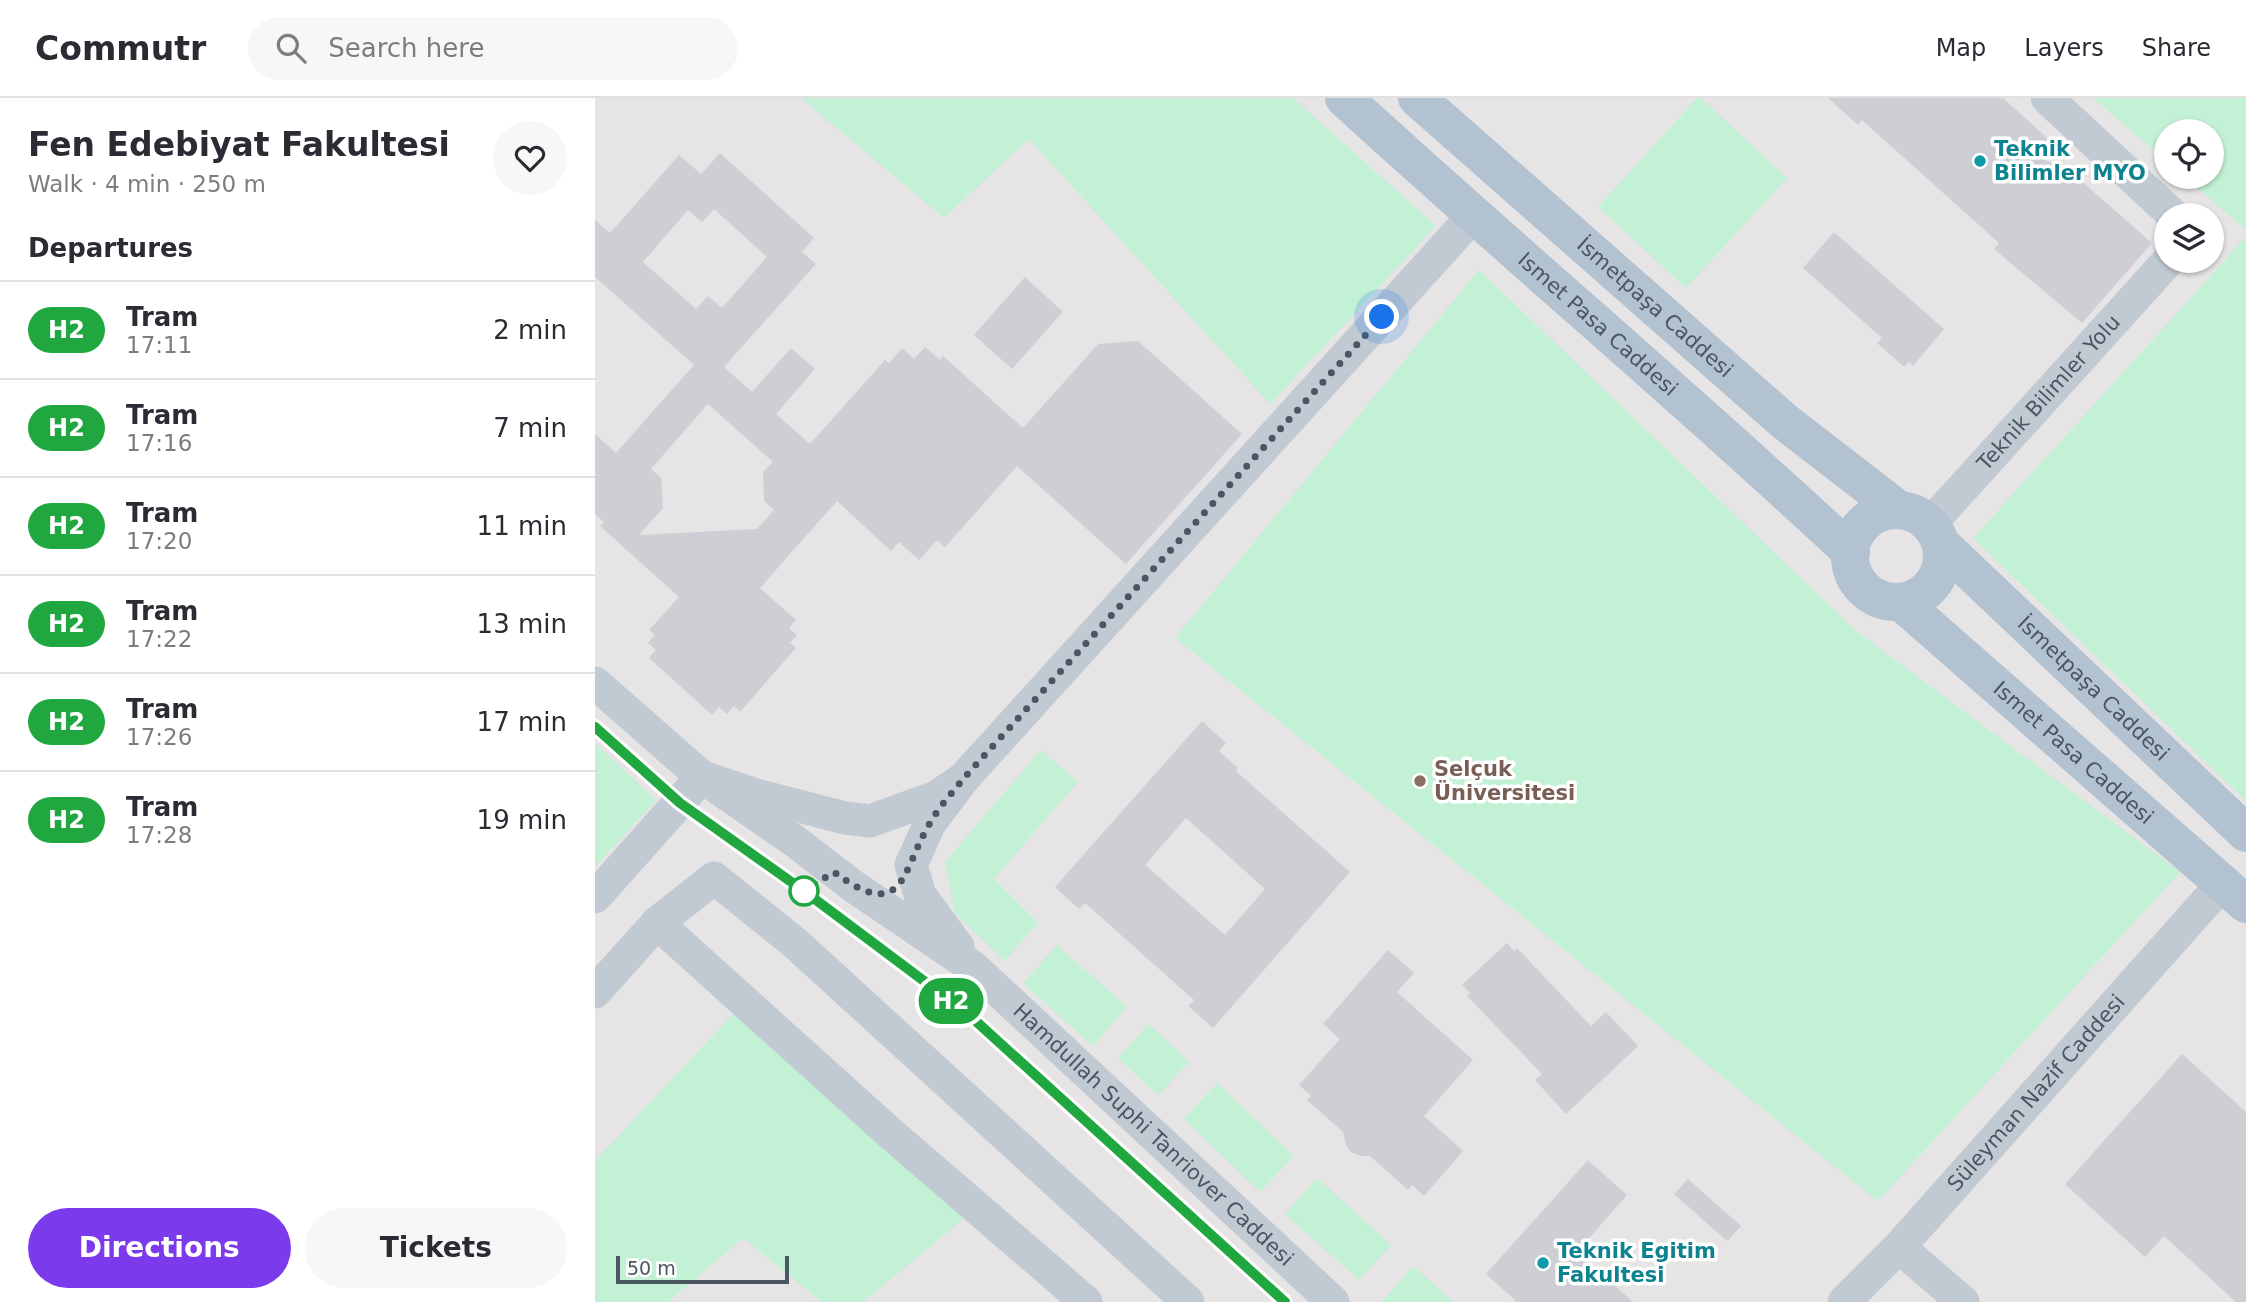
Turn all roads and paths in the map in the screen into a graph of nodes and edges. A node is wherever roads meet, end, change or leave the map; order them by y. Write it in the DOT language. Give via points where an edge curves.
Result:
graph roads {
  1 [pos="1344,98"];
  2 [pos="1417,98"];
  3 [pos="2047,98"];
  4 [pos="2160,203"];
  5 [pos="1473,216"];
  6 [pos="2157,273"];
  7 [pos="1923,526"];
  8 [pos="1851,552"];
  9 [pos="1901,602"];
  10 [pos="595,683"];
  11 [pos="702,776"];
  12 [pos="963,779"];
  13 [pos="870,821"];
  14 [pos="2246,833"];
  15 [pos="911,864"];
  16 [pos="853,886"];
  17 [pos="2234,893"];
  18 [pos="595,897"];
  19 [pos="657,923"];
  20 [pos="974,968"];
  21 [pos="595,992"];
  22 [pos="1899,1247"];
  23 [pos="1086,1302"];
  24 [pos="1188,1302"];
  25 [pos="1333,1302"];
  26 [pos="1845,1302"];
  27 [pos="1963,1302"];
  1 -- 5 [label="main road, Ismet Pasa Caddesi"];
  2 -- 7 [label="main road, İsmetpaşa Caddesi" via="1784,421"];
  3 -- 4 [label="street"];
  5 -- 8 [label="main road, Ismet Pasa Caddesi"];
  5 -- 12 [label="street"];
  6 -- 7 [label="street, Teknik Bilimler Yolu"];
  7 -- 8 [label="main road" via="1884,511 1861,526"];
  7 -- 9 [label="main road" via="1942,559 1938,575 1929,588"];
  7 -- 14 [label="main road, İsmetpaşa Caddesi"];
  8 -- 9 [label="main road" via="1859,583 1885,601"];
  9 -- 17 [label="main road, Ismet Pasa Caddesi"];
  10 -- 11 [label="street"];
  11 -- 13 [label="street" via="756,795"];
  11 -- 16 [label="street"];
  11 -- 18 [label="street"];
  12 -- 13 [label="street" via="936,797"];
  12 -- 15 [label="street" via="930,823"];
  13 -- 15 [label="street" via="882,821 902,832"];
  13 -- 16 [label="street" via="859,824 842,841 840,866"];
  15 -- 16 [label="street" via="907,876 888,891 877,894"];
  15 -- 20 [label="street" via="920,895"];
  16 -- 20 [label="street"];
  17 -- 22 [label="street, Süleyman Nazif Caddesi"];
  19 -- 21 [label="street"];
  19 -- 23 [label="street"];
  19 -- 24 [label="street" via="714,878 795,943"];
  20 -- 25 [label="street, Hamdullah Suphi Tanriover Caddesi"];
  22 -- 26 [label="street, Süleyman Nazif Caddesi"];
  22 -- 27 [label="street"];
}
